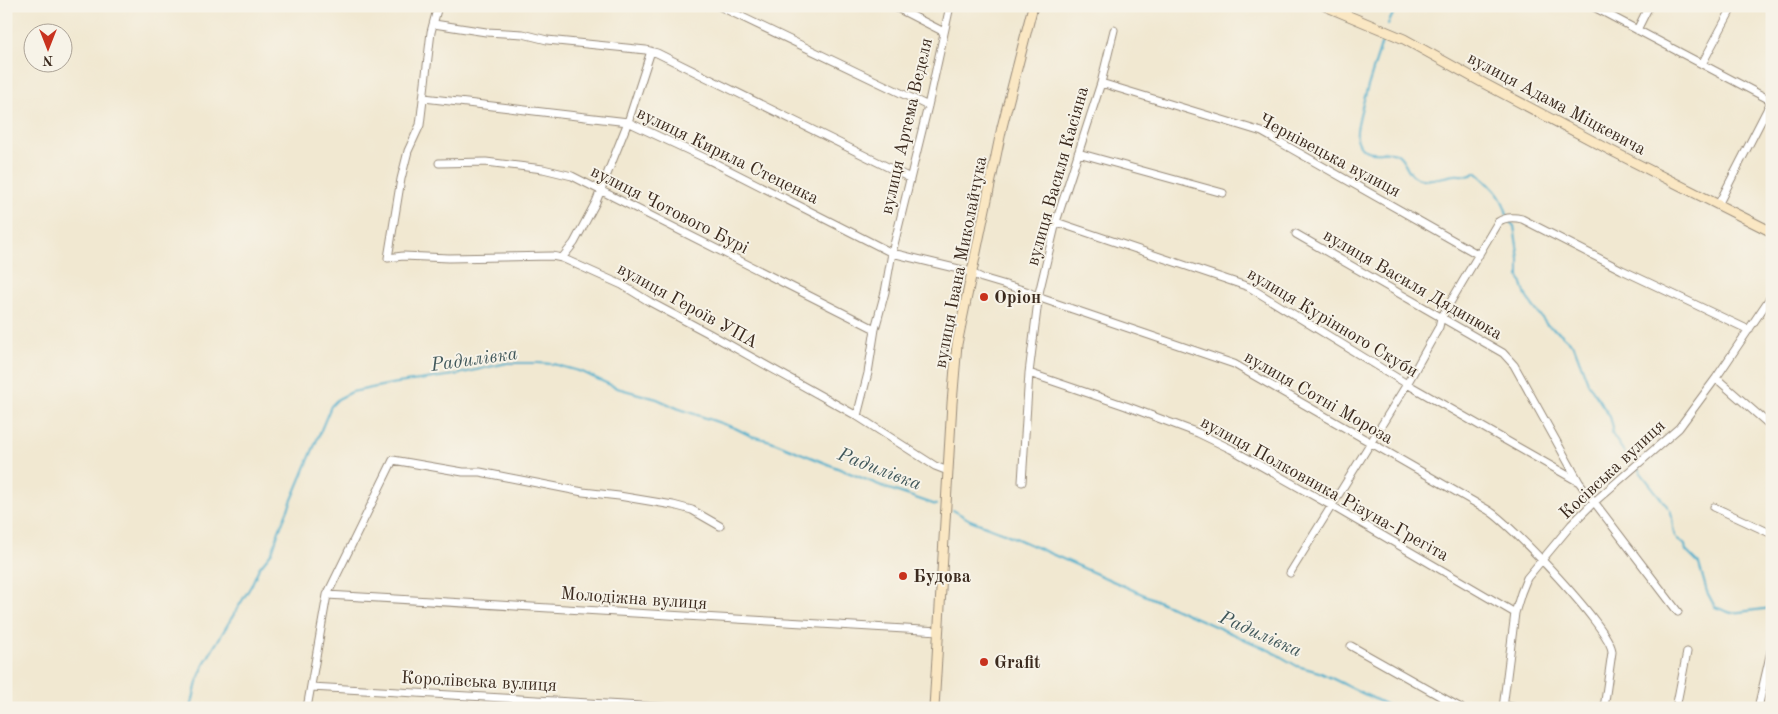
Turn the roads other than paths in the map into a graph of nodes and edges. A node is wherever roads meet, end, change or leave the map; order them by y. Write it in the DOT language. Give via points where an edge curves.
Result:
graph roads {
  1 [pos="438,6"];
  2 [pos="719,6"];
  3 [pos="893,6"];
  4 [pos="950,6"];
  5 [pos="1033,6"];
  6 [pos="1326,6"];
  7 [pos="1592,6"];
  8 [pos="1649,6"];
  9 [pos="1732,6"];
  10 [pos="434,24"];
  11 [pos="1114,30"];
  12 [pos="1637,30"];
  13 [pos="944,32"];
  14 [pos="651,51"];
  15 [pos="1702,64"];
  16 [pos="1100,83"];
  17 [pos="424,98"];
  18 [pos="1772,100"];
  19 [pos="928,106"];
  20 [pos="628,122"];
  21 [pos="1078,153"];
  22 [pos="439,163"];
  23 [pos="910,178"];
  24 [pos="600,190"];
  25 [pos="1223,193"];
  26 [pos="1718,205"];
  27 [pos="1056,222"];
  28 [pos="1772,232"];
  29 [pos="1296,234"];
  30 [pos="892,253"];
  31 [pos="1479,255"];
  32 [pos="562,258"];
  33 [pos="971,273"];
  34 [pos="1772,295"];
  35 [pos="1038,297"];
  36 [pos="1441,318"];
  37 [pos="875,329"];
  38 [pos="1749,330"];
  39 [pos="1029,373"];
  40 [pos="1716,378"];
  41 [pos="1407,384"];
  42 [pos="857,416"];
  43 [pos="1772,427"];
  44 [pos="1370,444"];
  45 [pos="948,471"];
  46 [pos="1022,482"];
  47 [pos="1578,482"];
  48 [pos="1593,503"];
  49 [pos="1332,506"];
  50 [pos="1714,507"];
  51 [pos="720,526"];
  52 [pos="1772,534"];
  53 [pos="1542,561"];
  54 [pos="1290,573"];
  55 [pos="327,595"];
  56 [pos="1678,612"];
  57 [pos="1515,613"];
  58 [pos="939,631"];
  59 [pos="1351,646"];
  60 [pos="1772,648"];
  61 [pos="1687,652"];
  62 [pos="311,687"];
  63 [pos="1503,706"];
  64 [pos="307,708"];
  65 [pos="676,708"];
  66 [pos="934,708"];
  67 [pos="1461,708"];
  68 [pos="1517,708"];
  69 [pos="1604,708"];
  70 [pos="1676,708"];
  71 [pos="1758,708"];
  1 -- 10 [label="street"];
  2 -- 19 [label="street"];
  3 -- 13 [label="street"];
  4 -- 13 [label="street, вулиця Артема Веделя"];
  5 -- 33 [label="street, вулиця Івана Миколайчука" via="1002,127"];
  6 -- 26 [label="street, вулиця Адама Міцкевича" via="1385,31"];
  7 -- 12 [label="street"];
  8 -- 12 [label="street"];
  9 -- 15 [label="street"];
  10 -- 14 [label="street"];
  10 -- 17 [label="street"];
  11 -- 16 [label="street, вулиця Василя Касіяна"];
  12 -- 15 [label="street"];
  13 -- 19 [label="street, вулиця Артема Веделя"];
  14 -- 20 [label="street"];
  14 -- 23 [label="street"];
  15 -- 18 [label="street"];
  16 -- 21 [label="street, вулиця Василя Касіяна"];
  16 -- 31 [label="street, Чернівецька вулиця" via="1262,132"];
  17 -- 20 [label="street, вулиця Кирила Стеценка"];
  17 -- 32 [label="street, вулиця Героїв УПА" via="420,125 400,179 388,258"];
  18 -- 26 [label="street"];
  19 -- 23 [label="street, вулиця Артема Веделя"];
  20 -- 24 [label="street"];
  20 -- 30 [label="street, вулиця Кирила Стеценка"];
  21 -- 25 [label="street"];
  21 -- 27 [label="street, вулиця Василя Касіяна"];
  22 -- 24 [label="street, вулиця Чотового Бурі" via="486,162 543,168 572,176"];
  23 -- 30 [label="street, вулиця Артема Веделя"];
  24 -- 32 [label="street" via="579,234"];
  24 -- 37 [label="street, вулиця Чотового Бурі"];
  26 -- 28 [label="street, вулиця Адама Міцкевича"];
  27 -- 35 [label="street, вулиця Василя Касіяна"];
  27 -- 41 [label="street, вулиця Курінного Скуби" via="1249,287"];
  29 -- 36 [label="street, вулиця Василя Дядинюка"];
  30 -- 33 [label="street, вулиця Сотні Мороза"];
  30 -- 37 [label="street, вулиця Артема Веделя"];
  31 -- 36 [label="street"];
  31 -- 38 [label="street" via="1498,222 1507,218 1525,220"];
  32 -- 42 [label="street, вулиця Героїв УПА" via="622,284"];
  33 -- 35 [label="street, вулиця Сотні Мороза"];
  33 -- 45 [label="street, вулиця Івана Миколайчука" via="958,344"];
  34 -- 38 [label="street, Косівська вулиця"];
  35 -- 39 [label="street, вулиця Василя Касіяна"];
  35 -- 44 [label="street, вулиця Сотні Мороза" via="1234,364"];
  36 -- 41 [label="street"];
  36 -- 47 [label="street, вулиця Василя Дядинюка" via="1497,348 1510,360"];
  37 -- 42 [label="street, вулиця Артема Веделя"];
  38 -- 40 [label="street, Косівська вулиця"];
  39 -- 46 [label="street, вулиця Василя Касіяна"];
  39 -- 49 [label="street, вулиця Полковника Різуна-Грегіта" via="1198,432"];
  40 -- 43 [label="street"];
  40 -- 48 [label="street, Косівська вулиця" via="1674,434"];
  41 -- 44 [label="street"];
  41 -- 47 [label="street, вулиця Курінного Скуби"];
  42 -- 45 [label="street, вулиця Героїв УПА"];
  44 -- 49 [label="street"];
  44 -- 53 [label="street, вулиця Сотні Мороза" via="1494,514"];
  45 -- 58 [label="street, вулиця Івана Миколайчука"];
  47 -- 48 [label="street, вулиця Василя Дядинюка"];
  48 -- 53 [label="street, Косівська вулиця"];
  48 -- 56 [label="street, вулиця Василя Дядинюка"];
  49 -- 54 [label="street"];
  49 -- 57 [label="street, вулиця Полковника Різуна-Грегіта"];
  50 -- 52 [label="street"];
  51 -- 55 [label="street" via="692,510 673,505 393,460"];
  53 -- 57 [label="street, Косівська вулиця" via="1527,578"];
  53 -- 69 [label="street, вулиця Сотні Мороза" via="1572,593 1612,646"];
  55 -- 58 [label="street, Молодіжна вулиця"];
  55 -- 62 [label="street"];
  57 -- 63 [label="street, Косівська вулиця"];
  58 -- 66 [label="street, вулиця Івана Миколайчука"];
  59 -- 67 [label="street"];
  60 -- 71 [label="street"];
  61 -- 70 [label="street"];
  62 -- 64 [label="street"];
  62 -- 65 [label="street, Королівська вулиця"];
  63 -- 68 [label="street"];
}
